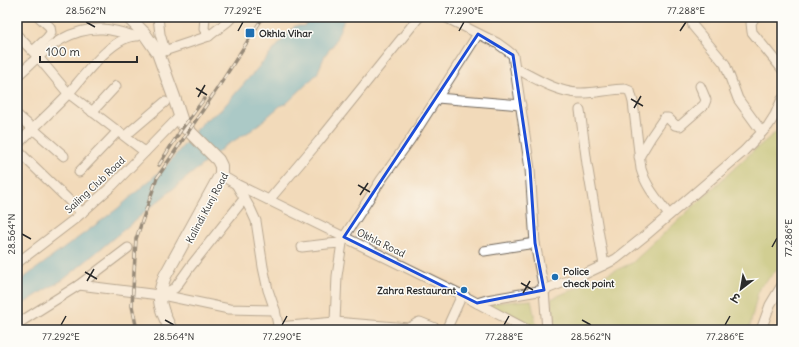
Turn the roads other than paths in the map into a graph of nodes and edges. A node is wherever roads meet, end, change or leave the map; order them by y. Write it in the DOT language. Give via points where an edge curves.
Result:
graph roads {
  1 [pos="39,17"];
  2 [pos="128,17"];
  3 [pos="135,17"];
  4 [pos="158,17"];
  5 [pos="205,17"];
  6 [pos="232,17"];
  7 [pos="419,17"];
  8 [pos="445,17"];
  9 [pos="690,17"];
  10 [pos="755,17"];
  11 [pos="478,34"];
  12 [pos="17,35"];
  13 [pos="209,36"];
  14 [pos="162,52"];
  15 [pos="35,54"];
  16 [pos="515,68"];
  17 [pos="782,69"];
  18 [pos="17,76"];
  19 [pos="173,85"];
  20 [pos="116,86"];
  21 [pos="700,86"];
  22 [pos="68,93"];
  23 [pos="437,98"];
  24 [pos="782,99"];
  25 [pos="165,102"];
  26 [pos="521,105"];
  27 [pos="580,110"];
  28 [pos="92,112"];
  29 [pos="17,115"];
  30 [pos="180,116"];
  31 [pos="32,129"];
  32 [pos="192,130"];
  33 [pos="762,132"];
  34 [pos="122,134"];
  35 [pos="17,145"];
  36 [pos="17,150"];
  37 [pos="146,152"];
  38 [pos="64,156"];
  39 [pos="639,157"];
  40 [pos="221,158"];
  41 [pos="79,172"];
  42 [pos="224,177"];
  43 [pos="236,184"];
  44 [pos="244,199"];
  45 [pos="269,200"];
  46 [pos="82,213"];
  47 [pos="669,215"];
  48 [pos="343,240"];
  49 [pos="535,243"];
  50 [pos="302,247"];
  51 [pos="128,248"];
  52 [pos="484,251"];
  53 [pos="17,263"];
  54 [pos="604,265"];
  55 [pos="79,285"];
  56 [pos="782,285"];
  57 [pos="544,290"];
  58 [pos="165,294"];
  59 [pos="462,295"];
  60 [pos="477,303"];
  61 [pos="275,310"];
  62 [pos="335,322"];
  63 [pos="17,324"];
  64 [pos="279,328"];
  65 [pos="171,330"];
  66 [pos="178,330"];
  67 [pos="440,330"];
  68 [pos="446,330"];
  69 [pos="528,330"];
  70 [pos="547,330"];
  71 [pos="761,330"];
  1 -- 15 [label="street" via="50,27 51,33"];
  2 -- 14 [label="main road"];
  3 -- 14 [label="main road" via="150,32"];
  4 -- 14 [label="street"];
  5 -- 13 [label="street" via="204,29"];
  6 -- 13 [label="street"];
  7 -- 45 [label="street"];
  8 -- 11 [label="street"];
  9 -- 33 [label="street" via="693,26 725,64 738,99"];
  10 -- 17 [label="street" via="751,23 752,32"];
  11 -- 16 [label="street" via="511,53"];
  11 -- 23 [label="street"];
  12 -- 15 [label="street"];
  13 -- 14 [label="street"];
  14 -- 19 [label="main road"];
  15 -- 18 [label="street"];
  15 -- 22 [label="street"];
  15 -- 22 [label="street" via="72,33 102,29 136,36 118,43 103,54"];
  16 -- 26 [label="street"];
  16 -- 39 [label="street" via="544,84 576,93 625,89 630,91"];
  19 -- 30 [label="main road"];
  19 -- 32 [label="main road"];
  20 -- 28 [label="street"];
  21 -- 39 [label="street" via="706,100 704,105 680,126 664,118"];
  22 -- 28 [label="street"];
  22 -- 31 [label="street"];
  23 -- 26 [label="street"];
  23 -- 48 [label="street"];
  24 -- 33 [label="street" via="775,115"];
  25 -- 34 [label="street"];
  26 -- 49 [label="street" via="530,169"];
  27 -- 54 [label="street"];
  28 -- 34 [label="street"];
  29 -- 31 [label="street"];
  30 -- 32 [label="main road" via="183,125"];
  30 -- 37 [label="street, Sailing Club Road"];
  31 -- 35 [label="street"];
  31 -- 38 [label="street"];
  32 -- 40 [label="main road"];
  33 -- 47 [label="street"];
  34 -- 37 [label="street"];
  34 -- 41 [label="street"];
  36 -- 46 [label="street"];
  37 -- 46 [label="street, Sailing Club Road"];
  39 -- 47 [label="street" via="646,184"];
  40 -- 42 [label="main road, Kalindi Kunj Road" via="226,160 228,168"];
  40 -- 58 [label="main road, Kalindi Kunj Road" via="221,174 165,276"];
  42 -- 43 [label="street, Okhla Road"];
  42 -- 58 [label="main road, Kalindi Kunj Road" via="173,271"];
  43 -- 44 [label="street"];
  43 -- 45 [label="street, Okhla Road"];
  44 -- 58 [label="street" via="175,288"];
  44 -- 61 [label="street" via="256,222 263,267"];
  45 -- 48 [label="street, Okhla Road"];
  46 -- 53 [label="street, Sailing Club Road"];
  47 -- 54 [label="street" via="616,259"];
  48 -- 50 [label="street"];
  48 -- 59 [label="street, Okhla Road"];
  48 -- 62 [label="street" via="337,276"];
  49 -- 52 [label="street"];
  49 -- 57 [label="street"];
  51 -- 55 [label="street"];
  54 -- 57 [label="street"];
  55 -- 58 [label="street"];
  55 -- 63 [label="street"];
  56 -- 71 [label="street" via="770,305"];
  57 -- 60 [label="street"];
  57 -- 70 [label="street"];
  58 -- 61 [label="street" via="229,309"];
  58 -- 65 [label="main road, Kalindi Kunj Road" via="161,306"];
  58 -- 66 [label="main road"];
  59 -- 60 [label="street, Okhla Road"];
  59 -- 68 [label="street"];
  60 -- 69 [label="street, Okhla Road"];
  61 -- 64 [label="street"];
  62 -- 64 [label="street"];
  62 -- 67 [label="street" via="408,328 420,322"];
}
